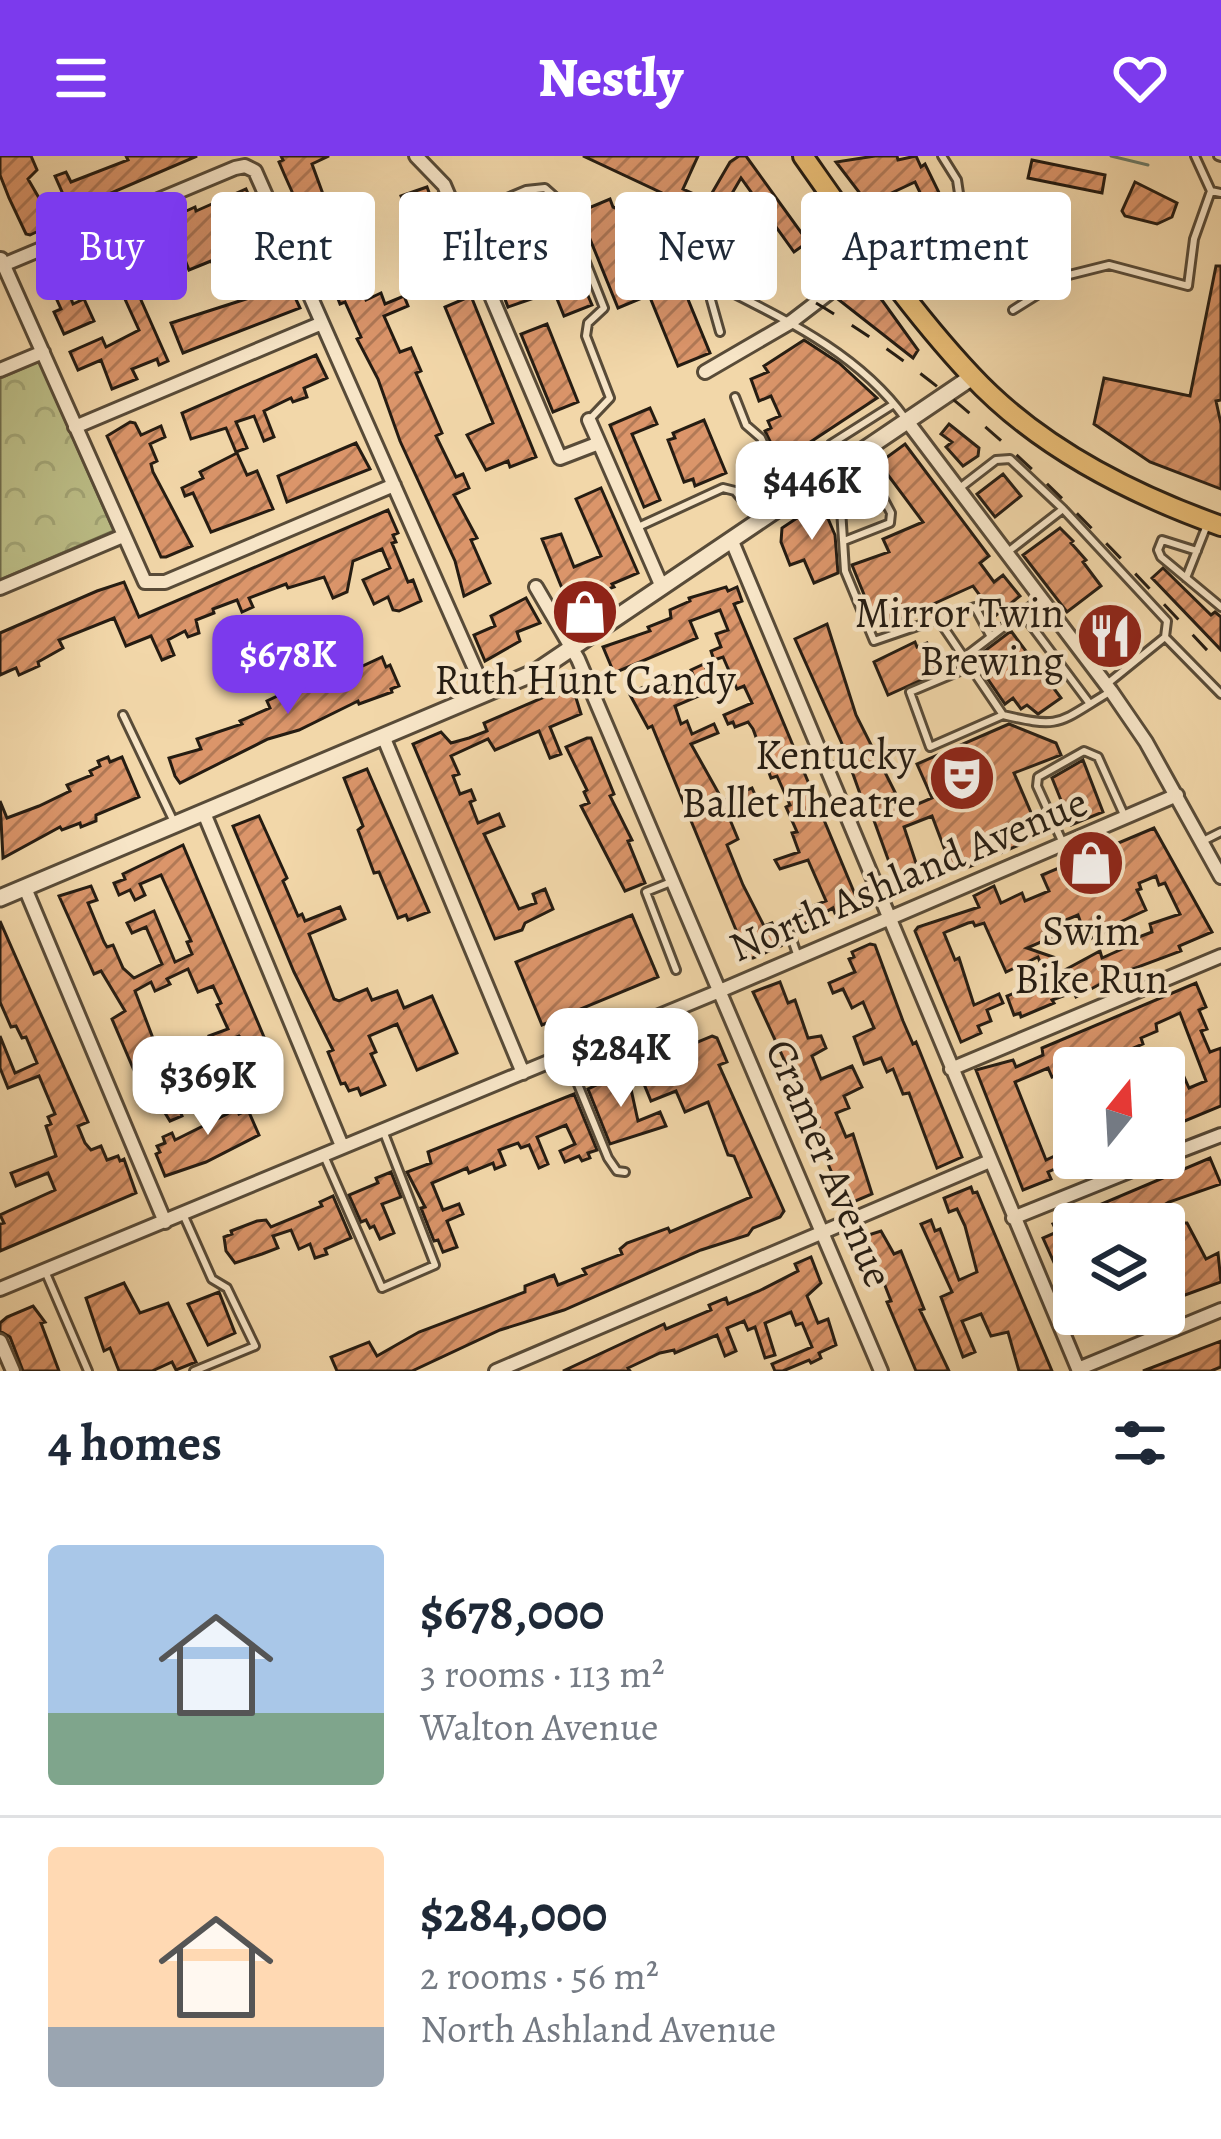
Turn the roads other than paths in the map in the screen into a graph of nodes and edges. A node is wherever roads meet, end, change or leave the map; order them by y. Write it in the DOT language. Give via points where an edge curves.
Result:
graph roads {
  1 [pos="416,156"];
  2 [pos="802,156"];
  3 [pos="942,156"];
  4 [pos="1196,156"];
  5 [pos="447,192"];
  6 [pos="521,192"];
  7 [pos="550,192"];
  8 [pos="829,192"];
  9 [pos="959,192"];
  10 [pos="1216,192"];
  11 [pos="2,261"];
  12 [pos="591,275"];
  13 [pos="494,300"];
  14 [pos="820,300"];
  15 [pos="912,300"];
  16 [pos="1012,310"];
  17 [pos="791,322"];
  18 [pos="322,323"];
  19 [pos="720,332"];
  20 [pos="43,352"];
  21 [pos="0,370"];
  22 [pos="705,372"];
  23 [pos="972,377"];
  24 [pos="735,398"];
  25 [pos="894,404"];
  26 [pos="589,421"];
  27 [pos="907,421"];
  28 [pos="75,428"];
  29 [pos="598,443"];
  30 [pos="842,464"];
  31 [pos="778,476"];
  32 [pos="820,479"];
  33 [pos="394,485"];
  34 [pos="958,489"];
  35 [pos="789,500"];
  36 [pos="841,509"];
  37 [pos="1063,509"];
  38 [pos="760,520"];
  39 [pos="1215,524"];
  40 [pos="636,528"];
  41 [pos="123,536"];
  42 [pos="730,539"];
  43 [pos="844,541"];
  44 [pos="1197,551"];
  45 [pos="1006,554"];
  46 [pos="1186,578"];
  47 [pos="536,587"];
  48 [pos="662,587"];
  49 [pos="0,588"];
  50 [pos="1040,599"];
  51 [pos="1221,607"];
  52 [pos="1022,613"];
  53 [pos="933,621"];
  54 [pos="991,637"];
  55 [pos="1165,637"];
  56 [pos="574,650"];
  57 [pos="962,659"];
  58 [pos="968,668"];
  59 [pos="1109,688"];
  60 [pos="486,694"];
  61 [pos="1221,694"];
  62 [pos="1090,704"];
  63 [pos="124,715"];
  64 [pos="1004,715"];
  65 [pos="383,736"];
  66 [pos="1177,795"];
  67 [pos="204,813"];
  68 [pos="1125,818"];
  69 [pos="175,825"];
  70 [pos="1221,832"];
  71 [pos="1203,842"];
  72 [pos="1063,844"];
  73 [pos="1221,877"];
  74 [pos="674,881"];
  75 [pos="25,887"];
  76 [pos="0,898"];
  77 [pos="891,918"];
  78 [pos="788,931"];
  79 [pos="1221,956"];
  80 [pos="799,957"];
  81 [pos="676,970"];
  82 [pos="722,990"];
  83 [pos="566,1055"];
  84 [pos="951,1069"];
  85 [pos="524,1072"];
  86 [pos="383,1130"];
  87 [pos="1221,1135"];
  88 [pos="342,1146"];
  89 [pos="1185,1149"];
  90 [pos="323,1154"];
  91 [pos="990,1160"];
  92 [pos="625,1172"];
  93 [pos="1110,1179"];
  94 [pos="183,1214"];
  95 [pos="1013,1218"];
  96 [pos="164,1222"];
  97 [pos="824,1233"];
  98 [pos="45,1270"];
  99 [pos="1,1286"];
  100 [pos="1221,1310"];
  101 [pos="0,1341"];
  102 [pos="1078,1370"];
  103 [pos="13,1371"];
  104 [pos="88,1371"];
  105 [pos="194,1371"];
  106 [pos="496,1371"];
  107 [pos="881,1371"];
  1 -- 5 [label="street"];
  2 -- 8 [label="main road"];
  3 -- 9 [label="lane"];
  4 -- 10 [label="lane"];
  6 -- 7 [label="lane"];
  10 -- 16 [label="lane" via="1194,239 1188,286 1109,265 1069,275"];
  11 -- 18 [label="street" via="248,166"];
  11 -- 20 [label="street"];
  12 -- 26 [label="lane" via="604,308 586,336 610,398"];
  13 -- 29 [label="street" via="560,458"];
  14 -- 17 [label="street"];
  15 -- 23 [label="main road"];
  17 -- 19 [label="lane" via="717,285 711,300"];
  17 -- 22 [label="street"];
  17 -- 25 [label="lane"];
  18 -- 28 [label="street"];
  18 -- 33 [label="street"];
  20 -- 21 [label="street"];
  20 -- 28 [label="street"];
  23 -- 27 [label="street"];
  23 -- 39 [label="main road" via="1098,471"];
  24 -- 31 [label="lane"];
  25 -- 27 [label="lane"];
  25 -- 30 [label="lane" via="832,444"];
  26 -- 29 [label="street"];
  27 -- 30 [label="street"];
  27 -- 34 [label="street"];
  28 -- 41 [label="street"];
  29 -- 40 [label="street"];
  30 -- 32 [label="street"];
  31 -- 32 [label="lane" via="809,457"];
  31 -- 35 [label="lane"];
  32 -- 35 [label="street"];
  32 -- 36 [label="lane"];
  33 -- 41 [label="street" via="165,582 148,584"];
  33 -- 60 [label="street"];
  34 -- 37 [label="lane" via="996,460 1010,459"];
  34 -- 45 [label="street"];
  35 -- 38 [label="street"];
  36 -- 43 [label="lane"];
  36 -- 43 [label="lane" via="873,494 891,514 883,528"];
  37 -- 45 [label="lane"];
  37 -- 55 [label="lane" via="1167,621"];
  38 -- 40 [label="lane" via="723,488"];
  38 -- 42 [label="street"];
  39 -- 44 [label="lane"];
  40 -- 48 [label="street"];
  41 -- 49 [label="street"];
  42 -- 48 [label="street"];
  42 -- 77 [label="street"];
  43 -- 53 [label="lane" via="845,571 874,640"];
  44 -- 46 [label="lane"];
  44 -- 46 [label="lane" via="1159,544 1161,557"];
  45 -- 50 [label="street"];
  46 -- 51 [label="lane"];
  47 -- 56 [label="street, Cramer Avenue"];
  48 -- 56 [label="street"];
  50 -- 52 [label="lane"];
  50 -- 59 [label="street"];
  52 -- 54 [label="lane"];
  52 -- 62 [label="lane"];
  53 -- 54 [label="lane" via="975,607"];
  53 -- 57 [label="lane"];
  54 -- 57 [label="lane"];
  55 -- 59 [label="lane"];
  55 -- 61 [label="lane"];
  56 -- 60 [label="street"];
  56 -- 74 [label="street, Cramer Avenue"];
  57 -- 58 [label="lane"];
  58 -- 64 [label="lane"];
  58 -- 64 [label="lane" via="910,692 930,747"];
  59 -- 62 [label="lane"];
  59 -- 66 [label="street"];
  60 -- 65 [label="street"];
  62 -- 64 [label="lane" via="1046,725"];
  63 -- 69 [label="lane"];
  65 -- 67 [label="street"];
  65 -- 85 [label="street"];
  66 -- 68 [label="street, North Ashland Avenue"];
  66 -- 71 [label="street"];
  67 -- 69 [label="street"];
  67 -- 88 [label="street"];
  68 -- 72 [label="street, North Ashland Avenue"];
  68 -- 72 [label="lane" via="1098,757 1084,751 1038,777"];
  69 -- 75 [label="street"];
  70 -- 71 [label="lane"];
  71 -- 73 [label="street"];
  72 -- 77 [label="street, North Ashland Avenue"];
  74 -- 81 [label="lane" via="646,892"];
  74 -- 82 [label="street, Cramer Avenue"];
  75 -- 76 [label="street"];
  75 -- 96 [label="street"];
  77 -- 80 [label="street, North Ashland Avenue"];
  77 -- 84 [label="street"];
  78 -- 80 [label="lane"];
  79 -- 84 [label="street"];
  80 -- 82 [label="street, North Ashland Avenue"];
  82 -- 83 [label="street, North Ashland Avenue"];
  82 -- 97 [label="street, Cramer Avenue"];
  83 -- 85 [label="street, North Ashland Avenue"];
  83 -- 92 [label="lane" via="608,1158"];
  84 -- 91 [label="street"];
  85 -- 86 [label="street, North Ashland Avenue"];
  86 -- 88 [label="street, North Ashland Avenue"];
  86 -- 90 [label="lane" via="435,1265 382,1288"];
  87 -- 89 [label="street"];
  88 -- 90 [label="street, North Ashland Avenue"];
  90 -- 94 [label="street, North Ashland Avenue"];
  91 -- 95 [label="street"];
  91 -- 97 [label="street"];
  93 -- 95 [label="street"];
  94 -- 96 [label="street, North Ashland Avenue"];
  94 -- 105 [label="lane" via="255,1346"];
  95 -- 102 [label="street"];
  96 -- 98 [label="street, North Ashland Avenue"];
  97 -- 106 [label="street"];
  97 -- 107 [label="street, Cramer Avenue"];
  98 -- 99 [label="street, North Ashland Avenue"];
  98 -- 104 [label="lane"];
  100 -- 102 [label="street"];
  101 -- 103 [label="street"];
}
